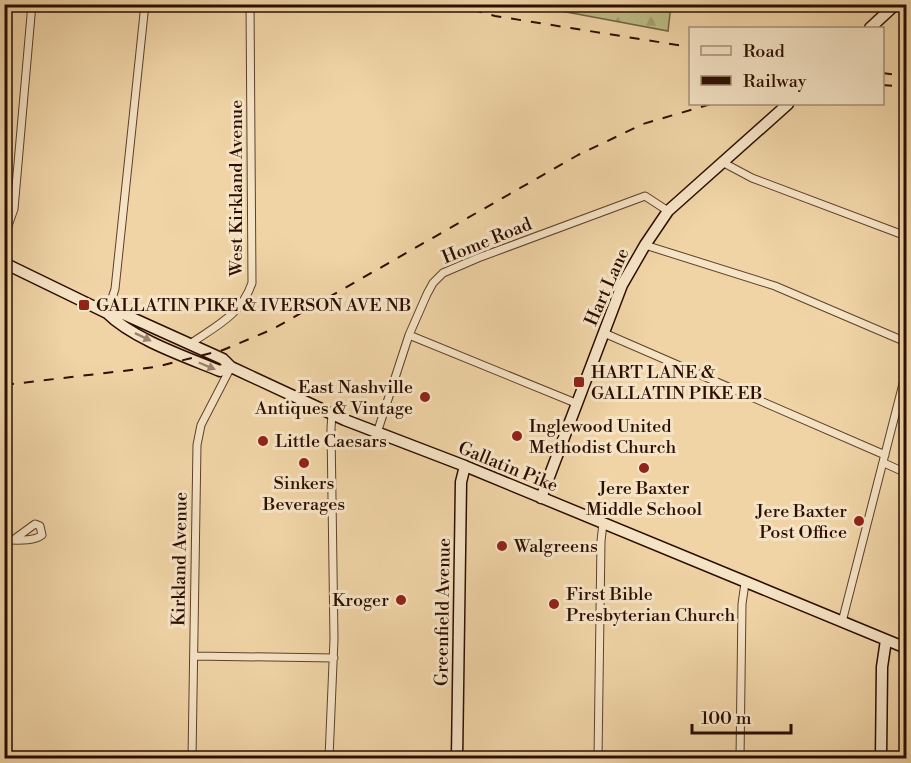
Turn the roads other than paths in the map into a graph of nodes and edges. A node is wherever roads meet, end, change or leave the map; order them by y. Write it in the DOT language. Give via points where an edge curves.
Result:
graph roads {
  1 [pos="32,4"];
  2 [pos="145,4"];
  3 [pos="250,4"];
  4 [pos="896,4"];
  5 [pos="871,27"];
  6 [pos="787,105"];
  7 [pos="722,162"];
  8 [pos="668,212"];
  9 [pos="906,236"];
  10 [pos="4,237"];
  11 [pos="645,245"];
  12 [pos="4,263"];
  13 [pos="107,313"];
  14 [pos="604,333"];
  15 [pos="409,335"];
  16 [pos="906,342"];
  17 [pos="190,344"];
  18 [pos="231,367"];
  19 [pos="906,372"];
  20 [pos="578,405"];
  21 [pos="332,414"];
  22 [pos="377,433"];
  23 [pos="885,455"];
  24 [pos="884,463"];
  25 [pos="465,466"];
  26 [pos="906,473"];
  27 [pos="541,498"];
  28 [pos="603,523"];
  29 [pos="745,583"];
  30 [pos="842,622"];
  31 [pos="886,640"];
  32 [pos="906,648"];
  33 [pos="194,656"];
  34 [pos="334,658"];
  35 [pos="192,759"];
  36 [pos="329,759"];
  37 [pos="457,759"];
  38 [pos="598,759"];
  39 [pos="740,759"];
  40 [pos="881,759"];
  1 -- 10 [label="street" via="14,209"];
  2 -- 13 [label="street" via="115,289"];
  3 -- 17 [label="street, West Kirkland Avenue" via="252,283 247,297 229,319"];
  4 -- 5 [label="main road"];
  6 -- 7 [label="main road, Hart Lane"];
  7 -- 8 [label="main road, Hart Lane"];
  7 -- 9 [label="street" via="752,178"];
  8 -- 11 [label="main road, Hart Lane"];
  8 -- 15 [label="street, Home Road" via="645,196 443,273 433,283"];
  11 -- 14 [label="main road, Hart Lane" via="622,285"];
  11 -- 16 [label="street" via="775,286"];
  12 -- 13 [label="main road, Gallatin Pike"];
  13 -- 17 [label="main road, Gallatin Pike" via="122,313"];
  13 -- 18 [label="main road, Gallatin Pike, one-way" via="119,325 183,356 220,371"];
  14 -- 20 [label="main road, Hart Lane"];
  14 -- 23 [label="street"];
  15 -- 20 [label="street"];
  15 -- 22 [label="street, Home Road"];
  17 -- 18 [label="main road, Gallatin Pike" via="223,359"];
  18 -- 21 [label="main road, Gallatin Pike"];
  18 -- 33 [label="street, Kirkland Avenue" via="201,425 197,445"];
  19 -- 23 [label="street"];
  20 -- 27 [label="main road, Hart Lane"];
  21 -- 22 [label="main road, Gallatin Pike"];
  21 -- 34 [label="street"];
  22 -- 25 [label="main road, Gallatin Pike"];
  23 -- 24 [label="street"];
  24 -- 26 [label="street"];
  24 -- 30 [label="street"];
  25 -- 27 [label="main road, Gallatin Pike"];
  25 -- 37 [label="main road, Greenfield Avenue"];
  27 -- 28 [label="main road, Gallatin Pike"];
  28 -- 29 [label="main road, Gallatin Pike"];
  28 -- 38 [label="street"];
  29 -- 30 [label="main road, Gallatin Pike"];
  29 -- 39 [label="street"];
  30 -- 31 [label="main road, Gallatin Pike"];
  31 -- 32 [label="main road, Gallatin Pike"];
  31 -- 40 [label="main road"];
  33 -- 34 [label="street"];
  33 -- 35 [label="street, Kirkland Avenue"];
  34 -- 36 [label="street"];
}
